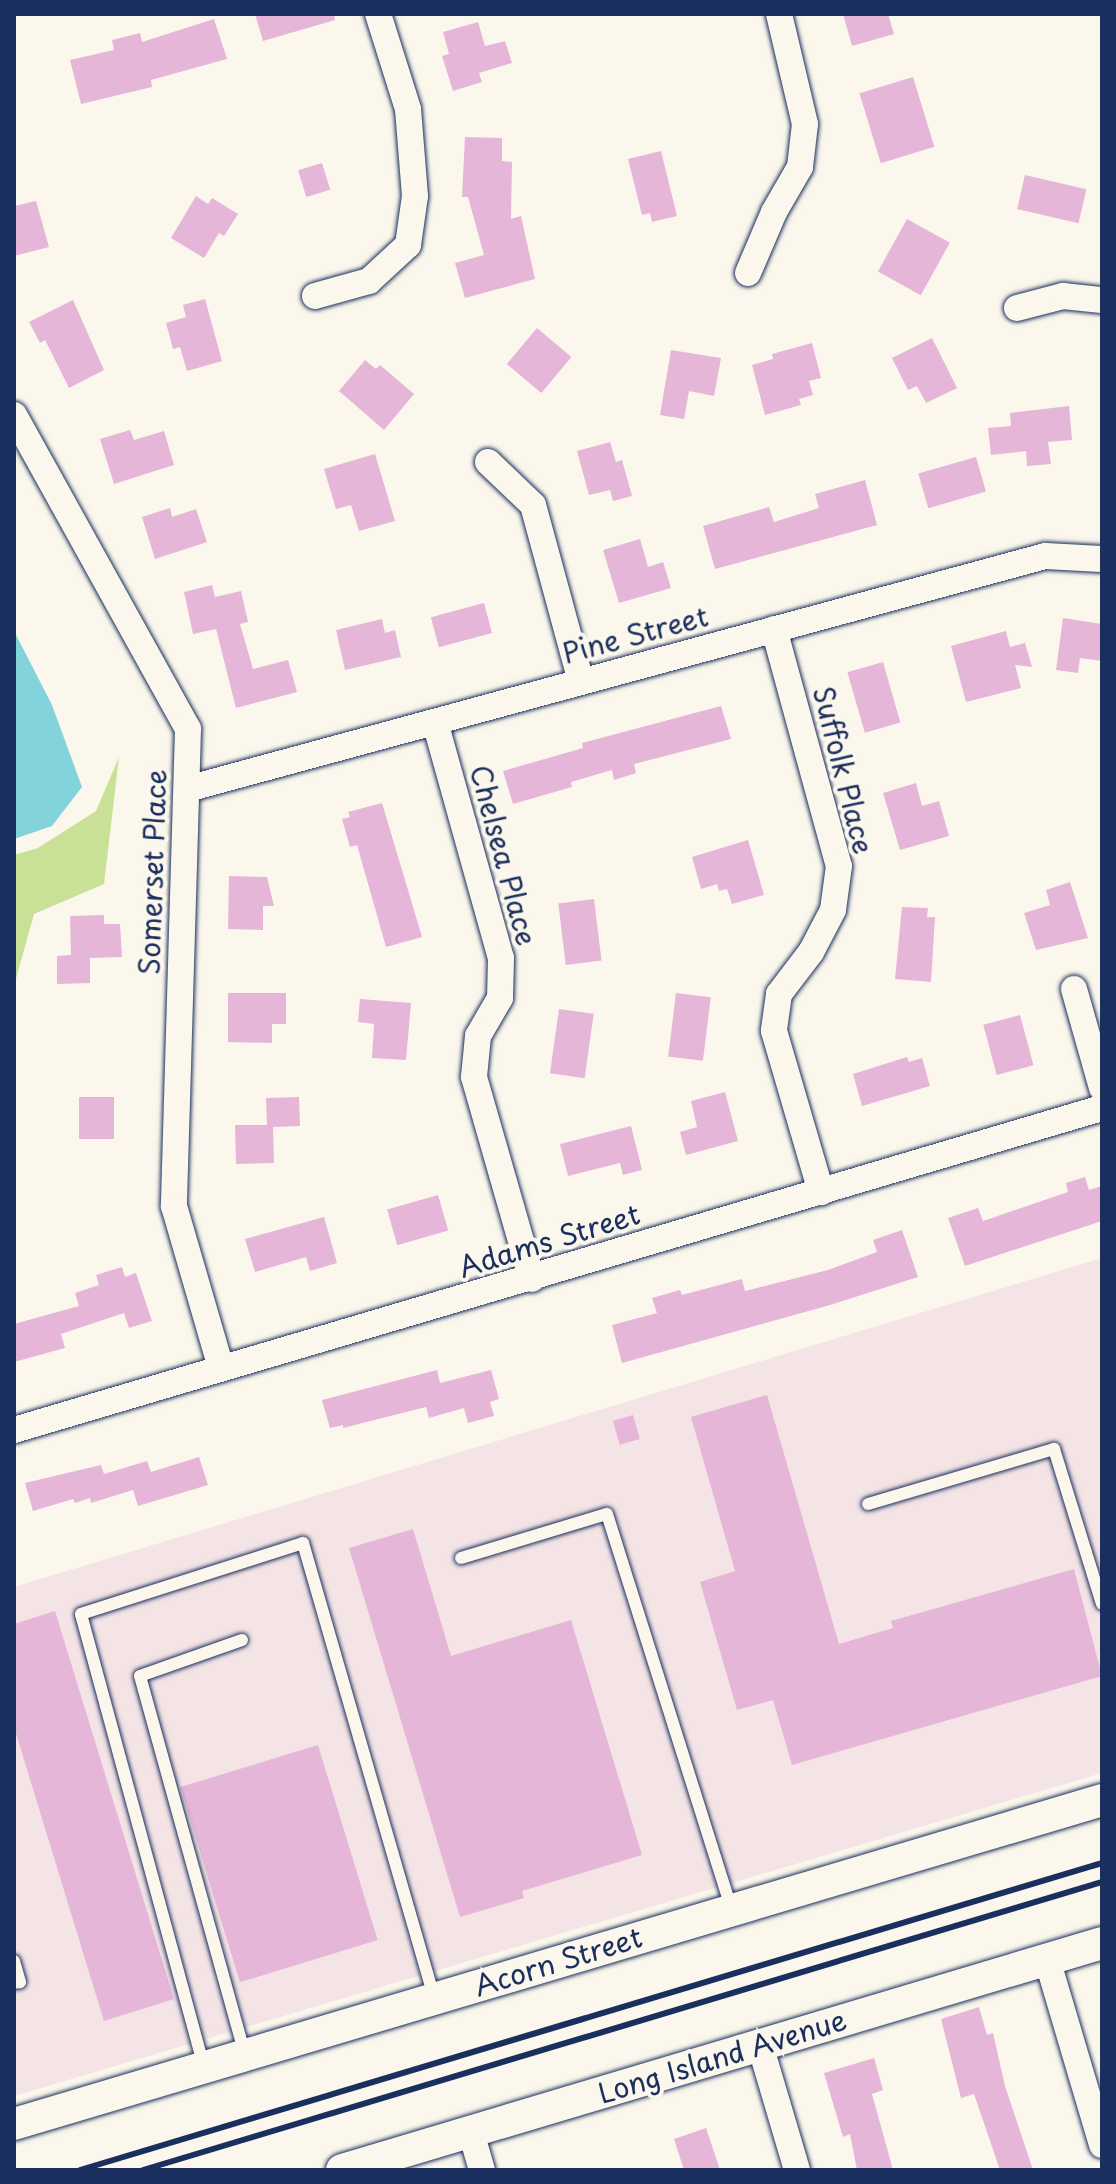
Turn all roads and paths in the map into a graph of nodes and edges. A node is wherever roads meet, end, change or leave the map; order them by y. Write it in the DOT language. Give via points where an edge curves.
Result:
graph roads {
  1 [pos="378,14"];
  2 [pos="779,14"];
  3 [pos="748,273"];
  4 [pos="315,296"];
  5 [pos="1102,300"];
  6 [pos="1017,308"];
  7 [pos="14,415"];
  8 [pos="488,462"];
  9 [pos="1102,559"];
  10 [pos="774,629"];
  11 [pos="581,682"];
  12 [pos="435,722"];
  13 [pos="187,789"];
  14 [pos="1074,989"];
  15 [pos="1102,1088"];
  16 [pos="1102,1108"];
  17 [pos="821,1192"];
  18 [pos="532,1279"];
  19 [pos="221,1368"];
  20 [pos="14,1430"];
  21 [pos="868,1504"];
  22 [pos="461,1558"];
  23 [pos="1102,1604"];
  24 [pos="242,1640"];
  25 [pos="1102,1800"];
  26 [pos="732,1910"];
  27 [pos="1102,1943"];
  28 [pos="1047,1959"];
  29 [pos="14,1961"];
  30 [pos="14,1983"];
  31 [pos="434,1998"];
  32 [pos="760,2045"];
  33 [pos="245,2055"];
  34 [pos="204,2067"];
  35 [pos="14,2124"];
  36 [pos="471,2132"];
  37 [pos="1102,2145"];
  38 [pos="342,2170"];
  39 [pos="482,2170"];
  40 [pos="797,2170"];
  1 -- 4 [label="street" via="408,109 415,196 408,245 369,281"];
  2 -- 3 [label="street" via="805,124 800,167"];
  5 -- 6 [label="street" via="1063,296"];
  7 -- 13 [label="street, Somerset Place" via="188,729"];
  8 -- 11 [label="street" via="533,505"];
  9 -- 10 [label="street, Pine Street" via="1045,556"];
  10 -- 11 [label="street, Pine Street"];
  10 -- 17 [label="street, Suffolk Place" via="839,866 833,910 811,952 779,994 774,1031"];
  11 -- 12 [label="street, Pine Street"];
  12 -- 13 [label="street, Pine Street"];
  12 -- 18 [label="street, Chelsea Place" via="501,958 500,998 478,1036 474,1077"];
  13 -- 19 [label="street, Somerset Place" via="174,1206"];
  14 -- 15 [label="street"];
  16 -- 17 [label="street, Adams Street"];
  17 -- 18 [label="street, Adams Street"];
  18 -- 19 [label="street, Adams Street"];
  19 -- 20 [label="street, Adams Street"];
  21 -- 23 [label="lane" via="1054,1449"];
  22 -- 26 [label="lane" via="607,1514"];
  24 -- 33 [label="lane" via="140,1676"];
  25 -- 26 [label="street, Acorn Street"];
  26 -- 31 [label="street, Acorn Street"];
  27 -- 28 [label="street, Long Island Avenue"];
  28 -- 32 [label="street, Long Island Avenue"];
  28 -- 37 [label="street"];
  29 -- 30 [label="lane" via="20,1982"];
  31 -- 33 [label="street, Acorn Street"];
  31 -- 34 [label="lane" via="303,1543 81,1614"];
  32 -- 36 [label="street, Long Island Avenue"];
  32 -- 40 [label="street"];
  33 -- 34 [label="street, Acorn Street"];
  34 -- 35 [label="street, Acorn Street"];
  36 -- 38 [label="street, Long Island Avenue"];
  36 -- 39 [label="street"];
}
